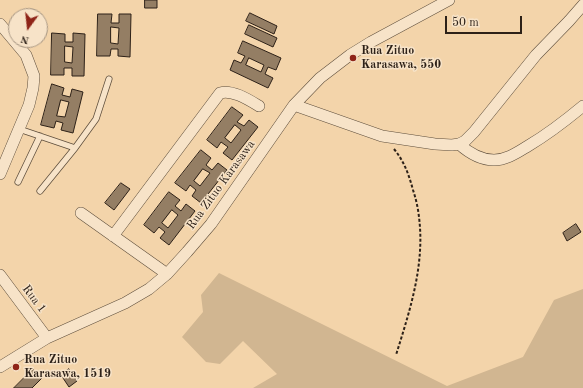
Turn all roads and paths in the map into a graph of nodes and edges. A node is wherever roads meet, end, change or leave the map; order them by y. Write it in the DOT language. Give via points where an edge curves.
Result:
graph roads {
  1 [pos="449,0"];
  2 [pos="583,5"];
  3 [pos="0,24"];
  4 [pos="109,79"];
  5 [pos="294,105"];
  6 [pos="259,106"];
  7 [pos="583,106"];
  8 [pos="19,129"];
  9 [pos="40,136"];
  10 [pos="382,136"];
  11 [pos="459,144"];
  12 [pos="75,148"];
  13 [pos="0,174"];
  14 [pos="18,182"];
  15 [pos="40,191"];
  16 [pos="81,213"];
  17 [pos="113,236"];
  18 [pos="167,274"];
  19 [pos="0,275"];
  20 [pos="47,338"];
  21 [pos="396,355"];
  22 [pos="0,367"];
  1 -- 5 [label="street, Rua Zituo Karasawa" via="350,55 320,78"];
  2 -- 11 [label="street" via="528,64 474,132"];
  3 -- 8 [label="street" via="26,55 34,76 29,105"];
  4 -- 12 [label="lane" via="96,119"];
  5 -- 10 [label="street"];
  5 -- 18 [label="street, Rua Zituo Karasawa" via="210,224"];
  6 -- 17 [label="street" via="231,92 220,93"];
  7 -- 11 [label="street" via="546,135 502,160 482,158 465,150"];
  8 -- 9 [label="lane"];
  8 -- 13 [label="street"];
  9 -- 12 [label="lane"];
  9 -- 14 [label="lane"];
  10 -- 11 [label="street" via="445,145"];
  10 -- 21 [label="path" via="397,152 408,172 417,203 420,231 418,277"];
  12 -- 15 [label="lane"];
  16 -- 17 [label="street"];
  17 -- 18 [label="street"];
  18 -- 20 [label="street, Rua Zituo Karasawa" via="150,289 125,303"];
  19 -- 20 [label="street, Rua 1"];
  20 -- 22 [label="street, Rua Zituo Karasawa"];
}
